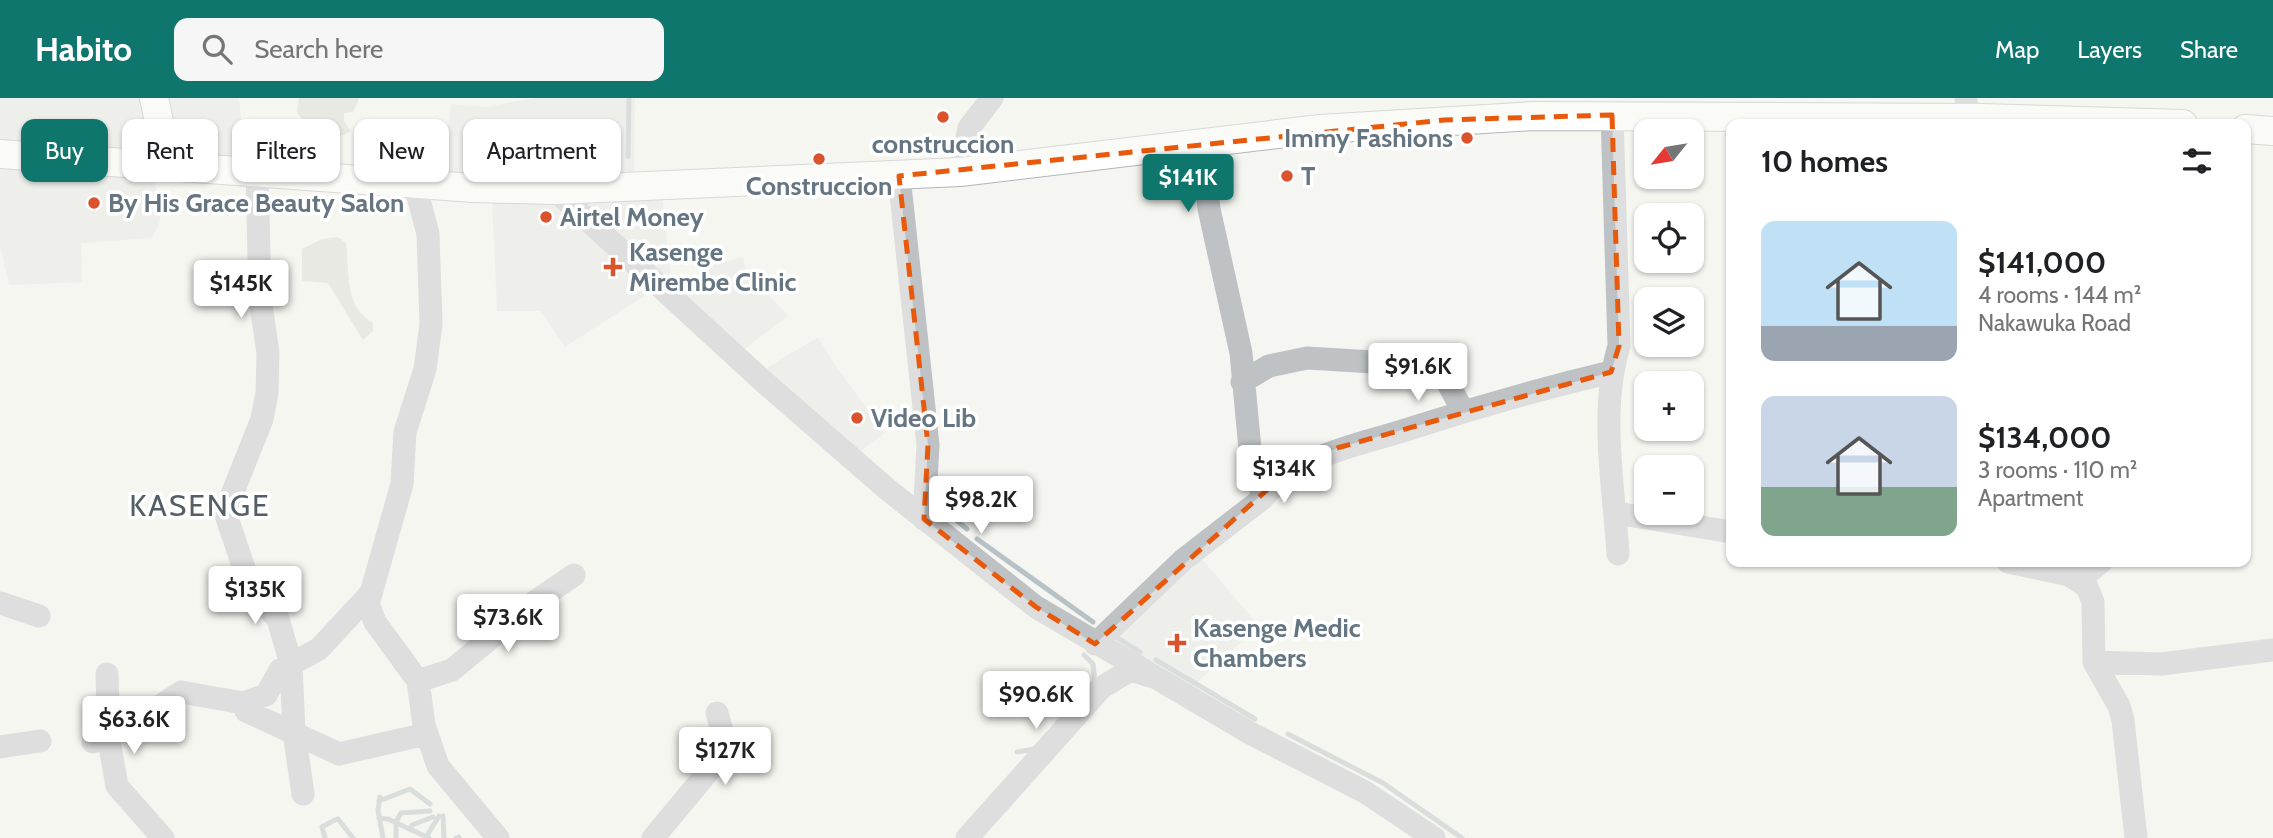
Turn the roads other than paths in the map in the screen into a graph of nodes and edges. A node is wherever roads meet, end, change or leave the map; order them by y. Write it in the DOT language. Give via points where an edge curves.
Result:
graph roads {
  1 [pos="154,98"];
  2 [pos="992,98"];
  3 [pos="1537,107"];
  4 [pos="1967,108"];
  5 [pos="1612,115"];
  6 [pos="158,119"];
  7 [pos="2116,119"];
  8 [pos="2251,129"];
  9 [pos="2273,131"];
  10 [pos="1202,142"];
  11 [pos="0,153"];
  12 [pos="122,161"];
  13 [pos="960,172"];
  14 [pos="899,176"];
  15 [pos="257,182"];
  16 [pos="414,182"];
  17 [pos="422,182"];
  18 [pos="555,190"];
  19 [pos="1611,372"];
  20 [pos="1242,382"];
  21 [pos="1463,411"];
  22 [pos="1263,498"];
  23 [pos="1616,513"];
  24 [pos="924,519"];
  25 [pos="1726,531"];
  26 [pos="1618,554"];
  27 [pos="2031,567"];
  28 [pos="2095,567"];
  29 [pos="574,576"];
  30 [pos="2079,580"];
  31 [pos="370,594"];
  32 [pos="0,603"];
  33 [pos="39,616"];
  34 [pos="1102,648"];
  35 [pos="2273,650"];
  36 [pos="2094,662"];
  37 [pos="291,664"];
  38 [pos="1137,666"];
  39 [pos="107,674"];
  40 [pos="418,681"];
  41 [pos="1101,688"];
  42 [pos="246,711"];
  43 [pos="717,713"];
  44 [pos="426,734"];
  45 [pos="295,736"];
  46 [pos="40,741"];
  47 [pos="93,742"];
  48 [pos="0,747"];
  49 [pos="303,794"];
  50 [pos="163,838"];
  51 [pos="498,838"];
  52 [pos="653,838"];
  53 [pos="967,838"];
  54 [pos="1434,838"];
  55 [pos="2136,838"];
  1 -- 6 [label="main road"];
  2 -- 13 [label="street" via="970,128"];
  3 -- 5 [label="main road"];
  3 -- 10 [label="main road"];
  4 -- 5 [label="main road"];
  4 -- 7 [label="main road"];
  5 -- 19 [label="street" via="1619,346"];
  8 -- 9 [label="main road"];
  10 -- 13 [label="main road"];
  10 -- 20 [label="street" via="1209,209 1241,353"];
  11 -- 12 [label="main road"];
  13 -- 14 [label="main road"];
  14 -- 18 [label="main road"];
  14 -- 24 [label="street" via="928,444"];
  15 -- 37 [label="street" via="267,393 262,419 225,512 251,589 278,619"];
  16 -- 31 [label="street" via="428,234 431,324 425,369 405,432 402,484"];
  17 -- 18 [label="main road"];
  18 -- 24 [label="street" via="764,382"];
  19 -- 21 [label="street"];
  19 -- 23 [label="street"];
  20 -- 21 [label="street" via="1269,366 1307,358 1423,365 1444,376"];
  20 -- 22 [label="street" via="1250,449"];
  21 -- 22 [label="street" via="1337,448 1278,480"];
  22 -- 34 [label="street" via="1183,560"];
  23 -- 25 [label="street"];
  23 -- 26 [label="street"];
  24 -- 34 [label="street" via="1036,607"];
  27 -- 30 [label="street"];
  28 -- 30 [label="street"];
  29 -- 40 [label="street" via="533,603 452,670"];
  30 -- 36 [label="street" via="2093,602"];
  31 -- 37 [label="street" via="319,649"];
  31 -- 40 [label="street" via="368,604 375,622"];
  32 -- 33 [label="street"];
  34 -- 38 [label="street"];
  34 -- 41 [label="street"];
  35 -- 36 [label="street" via="2161,664"];
  36 -- 55 [label="street" via="2123,720"];
  37 -- 45 [label="street"];
  37 -- 47 [label="street" via="279,670 266,695 243,703 181,692 154,710 130,715"];
  38 -- 41 [label="street"];
  38 -- 54 [label="street" via="1250,733 1365,792"];
  39 -- 50 [label="street" via="109,741 117,786"];
  40 -- 44 [label="street"];
  41 -- 53 [label="street"];
  42 -- 45 [label="street"];
  43 -- 52 [label="street" via="724,738 718,760"];
  44 -- 45 [label="street" via="338,754"];
  44 -- 51 [label="street" via="445,776"];
  45 -- 49 [label="street"];
  46 -- 48 [label="street"];
}
